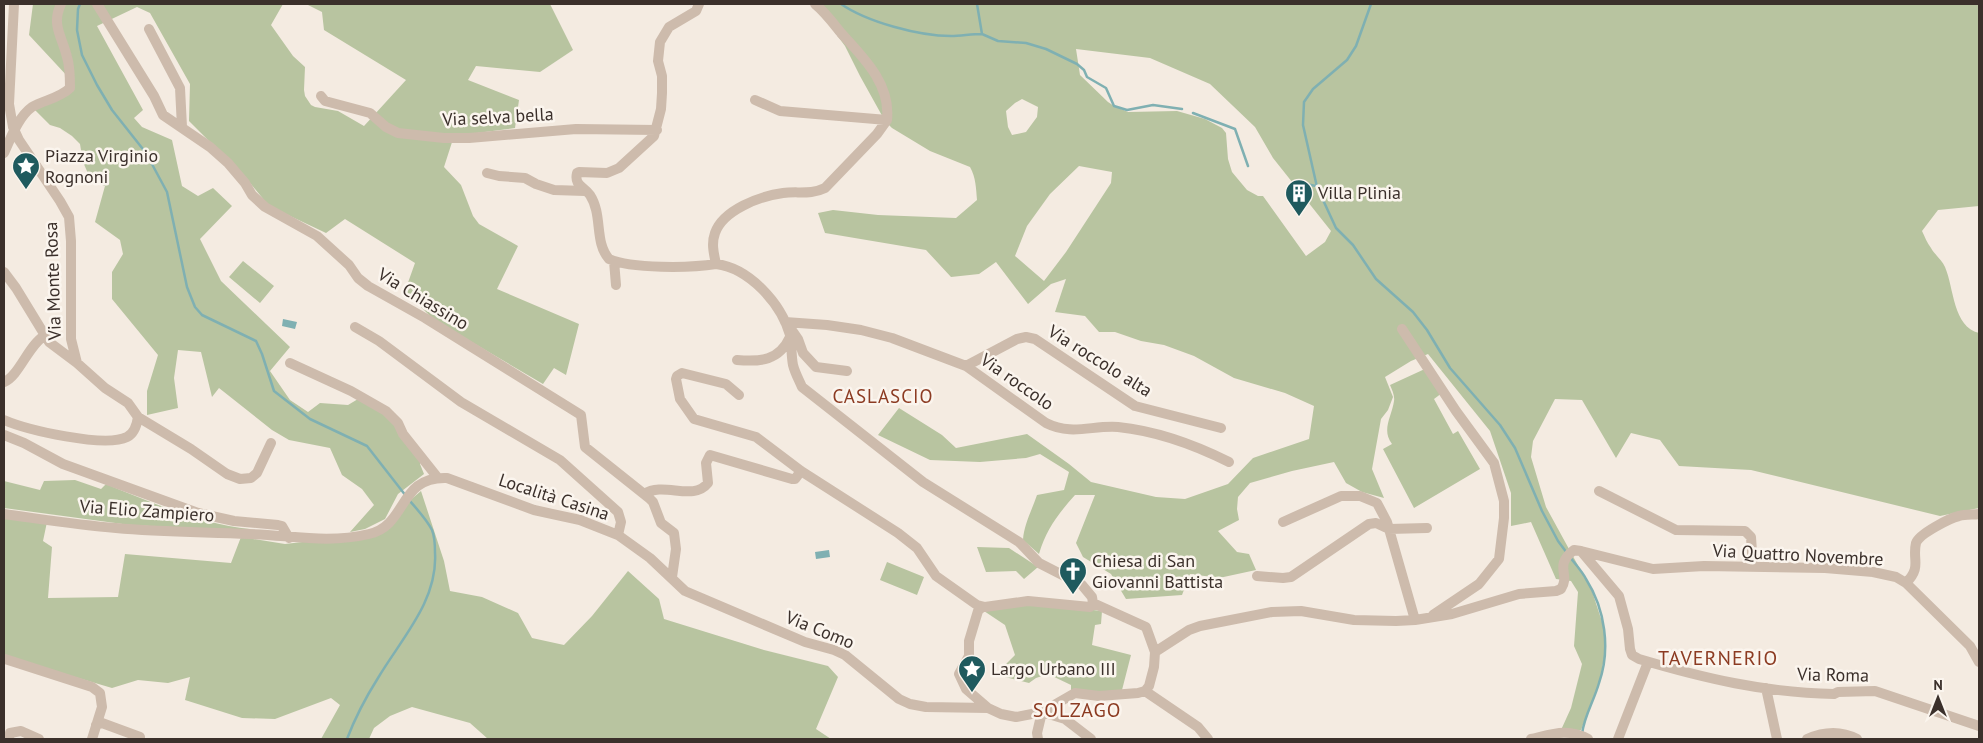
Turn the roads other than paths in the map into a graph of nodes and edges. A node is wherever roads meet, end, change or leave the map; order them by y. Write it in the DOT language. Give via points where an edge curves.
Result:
graph roads {
  1 [pos="10,4"];
  2 [pos="14,4"];
  3 [pos="61,4"];
  4 [pos="97,4"];
  5 [pos="699,4"];
  6 [pos="817,5"];
  7 [pos="4,10"];
  8 [pos="149,29"];
  9 [pos="321,96"];
  10 [pos="755,100"];
  11 [pos="887,120"];
  12 [pos="182,127"];
  13 [pos="657,130"];
  14 [pos="5,151"];
  15 [pos="488,173"];
  16 [pos="585,190"];
  17 [pos="614,261"];
  18 [pos="716,264"];
  19 [pos="4,272"];
  20 [pos="616,286"];
  21 [pos="785,322"];
  22 [pos="355,327"];
  23 [pos="1402,329"];
  24 [pos="44,336"];
  25 [pos="790,336"];
  26 [pos="71,339"];
  27 [pos="52,344"];
  28 [pos="737,360"];
  29 [pos="77,363"];
  30 [pos="290,363"];
  31 [pos="966,366"];
  32 [pos="847,371"];
  33 [pos="4,382"];
  34 [pos="739,395"];
  35 [pos="138,417"];
  36 [pos="4,420"];
  37 [pos="1221,428"];
  38 [pos="4,435"];
  39 [pos="271,443"];
  40 [pos="1229,462"];
  41 [pos="801,471"];
  42 [pos="438,478"];
  43 [pos="1599,491"];
  44 [pos="644,494"];
  45 [pos="4,514"];
  46 [pos="1979,514"];
  47 [pos="1283,522"];
  48 [pos="1389,528"];
  49 [pos="1427,528"];
  50 [pos="618,535"];
  51 [pos="289,538"];
  52 [pos="1573,552"];
  53 [pos="1753,567"];
  54 [pos="1257,576"];
  55 [pos="672,577"];
  56 [pos="1906,583"];
  57 [pos="1093,603"];
  58 [pos="982,607"];
  59 [pos="1432,616"];
  60 [pos="1415,620"];
  61 [pos="1155,652"];
  62 [pos="5,659"];
  63 [pos="1648,662"];
  64 [pos="1979,662"];
  65 [pos="1766,688"];
  66 [pos="1145,691"];
  67 [pos="988,708"];
  68 [pos="1042,712"];
  69 [pos="96,725"];
  70 [pos="1979,726"];
  71 [pos="140,737"];
  72 [pos="7,738"];
  73 [pos="39,739"];
  74 [pos="92,739"];
  75 [pos="1038,739"];
  76 [pos="1092,739"];
  77 [pos="1208,739"];
  78 [pos="1532,739"];
  79 [pos="1587,739"];
  80 [pos="1618,739"];
  81 [pos="1776,739"];
  82 [pos="1807,739"];
  83 [pos="1857,739"];
  1 -- 7 [label="street"];
  2 -- 26 [label="street, Via Monte Rosa" via="10,118 19,140 65,209 71,226"];
  3 -- 14 [label="street" via="56,16 67,57 70,88 65,94 32,107 24,115"];
  4 -- 12 [label="street, Via Chiassino" via="163,115"];
  5 -- 13 [label="street" via="696,10 664,34 658,52 662,76"];
  6 -- 11 [label="street" via="867,61 879,80"];
  8 -- 12 [label="street" via="180,88"];
  9 -- 13 [label="street, Via selva bella" via="370,113 398,133 435,138 462,139 576,129"];
  10 -- 11 [label="street" via="780,111"];
  11 -- 18 [label="street" via="825,188 817,192 767,196 722,221 714,235"];
  12 -- 44 [label="street, Via Chiassino" via="228,163 260,203 317,236 368,286 581,415 585,447"];
  13 -- 16 [label="street" via="619,168 607,173 577,173 578,185"];
  15 -- 16 [label="street" via="526,178 554,190"];
  16 -- 17 [label="street" via="597,214 602,248"];
  17 -- 18 [label="street" via="671,267"];
  17 -- 20 [label="street"];
  18 -- 21 [label="street" via="744,273 768,295"];
  19 -- 24 [label="street"];
  21 -- 25 [label="street"];
  21 -- 31 [label="street, Via roccolo" via="827,325 884,336"];
  21 -- 32 [label="street" via="816,368"];
  22 -- 50 [label="street" via="461,402 560,460 618,512 621,522"];
  23 -- 59 [label="street" via="1494,463 1504,501 1499,559 1479,584"];
  24 -- 27 [label="street"];
  24 -- 33 [label="street" via="10,379"];
  25 -- 28 [label="street" via="785,347 771,358"];
  25 -- 57 [label="street" via="793,367 802,387 923,482 1012,538 1039,563 1082,586"];
  26 -- 27 [label="street"];
  26 -- 29 [label="street, Via Monte Rosa"];
  27 -- 29 [label="street"];
  29 -- 35 [label="street" via="128,403"];
  30 -- 42 [label="street" via="386,411"];
  31 -- 37 [label="street, Via roccolo alta" via="1026,337 1034,339 1135,406"];
  31 -- 40 [label="street, Via roccolo" via="1058,429 1128,429 1200,447"];
  34 -- 41 [label="street" via="726,384 714,380 682,373 676,379 680,399 694,419 756,437"];
  35 -- 36 [label="street" via="129,436 115,439 45,432"];
  35 -- 39 [label="street" via="240,479 250,478 256,473"];
  38 -- 51 [label="street" via="63,464 198,513 282,526"];
  41 -- 44 [label="street" via="792,479 710,455 706,466 708,483 702,489 662,488"];
  41 -- 58 [label="street" via="898,533 917,548 936,576"];
  42 -- 50 [label="street, Località Casina" via="447,478 534,510 580,520"];
  42 -- 51 [label="street, Via Elio Zampiero" via="414,488 388,525 370,534"];
  43 -- 53 [label="street" via="1676,530 1745,532 1751,537"];
  44 -- 55 [label="street" via="653,502 661,523 674,533"];
  45 -- 51 [label="street, Via Elio Zampiero" via="115,528"];
  46 -- 56 [label="street" via="1959,516 1917,539 1916,568"];
  47 -- 48 [label="street" via="1342,496 1360,496 1377,503"];
  48 -- 49 [label="street"];
  48 -- 54 [label="street" via="1376,523 1366,525 1288,578"];
  48 -- 60 [label="street"];
  50 -- 55 [label="street, Località Casina"];
  52 -- 53 [label="street, Via Quattro Novembre" via="1654,569"];
  52 -- 59 [label="street" via="1562,571 1564,584 1561,589 1518,594 1452,614"];
  52 -- 63 [label="street, Via Roma" via="1619,596 1632,655"];
  53 -- 56 [label="street, Via Quattro Novembre" via="1873,572 1896,577"];
  55 -- 67 [label="street, Via Como" via="685,591 699,598 845,655 904,702 926,707"];
  56 -- 64 [label="street, Via Quattro Novembre" via="1970,646"];
  57 -- 58 [label="street" via="1086,607 1028,601"];
  57 -- 61 [label="street" via="1146,627"];
  58 -- 67 [label="street" via="978,610 969,641 969,656 959,674 966,689"];
  59 -- 60 [label="street"];
  60 -- 61 [label="street" via="1354,620 1301,611 1272,612 1200,626"];
  61 -- 66 [label="street" via="1154,667"];
  62 -- 69 [label="street" via="86,685 100,693 102,707"];
  63 -- 65 [label="street, Via Roma" via="1698,676"];
  63 -- 80 [label="street"];
  65 -- 70 [label="street, Via Roma" via="1826,694 1875,691"];
  65 -- 81 [label="street"];
  66 -- 68 [label="street" via="1098,696 1075,693"];
  66 -- 77 [label="street" via="1198,727"];
  67 -- 68 [label="street, Via Como" via="1010,717"];
  68 -- 75 [label="street"];
  68 -- 76 [label="street" via="1065,719"];
  69 -- 71 [label="street" via="102,723"];
  69 -- 74 [label="street"];
  72 -- 73 [label="street" via="21,732"];
  78 -- 79 [label="street" via="1575,732"];
  82 -- 83 [label="street" via="1828,733"];
}
